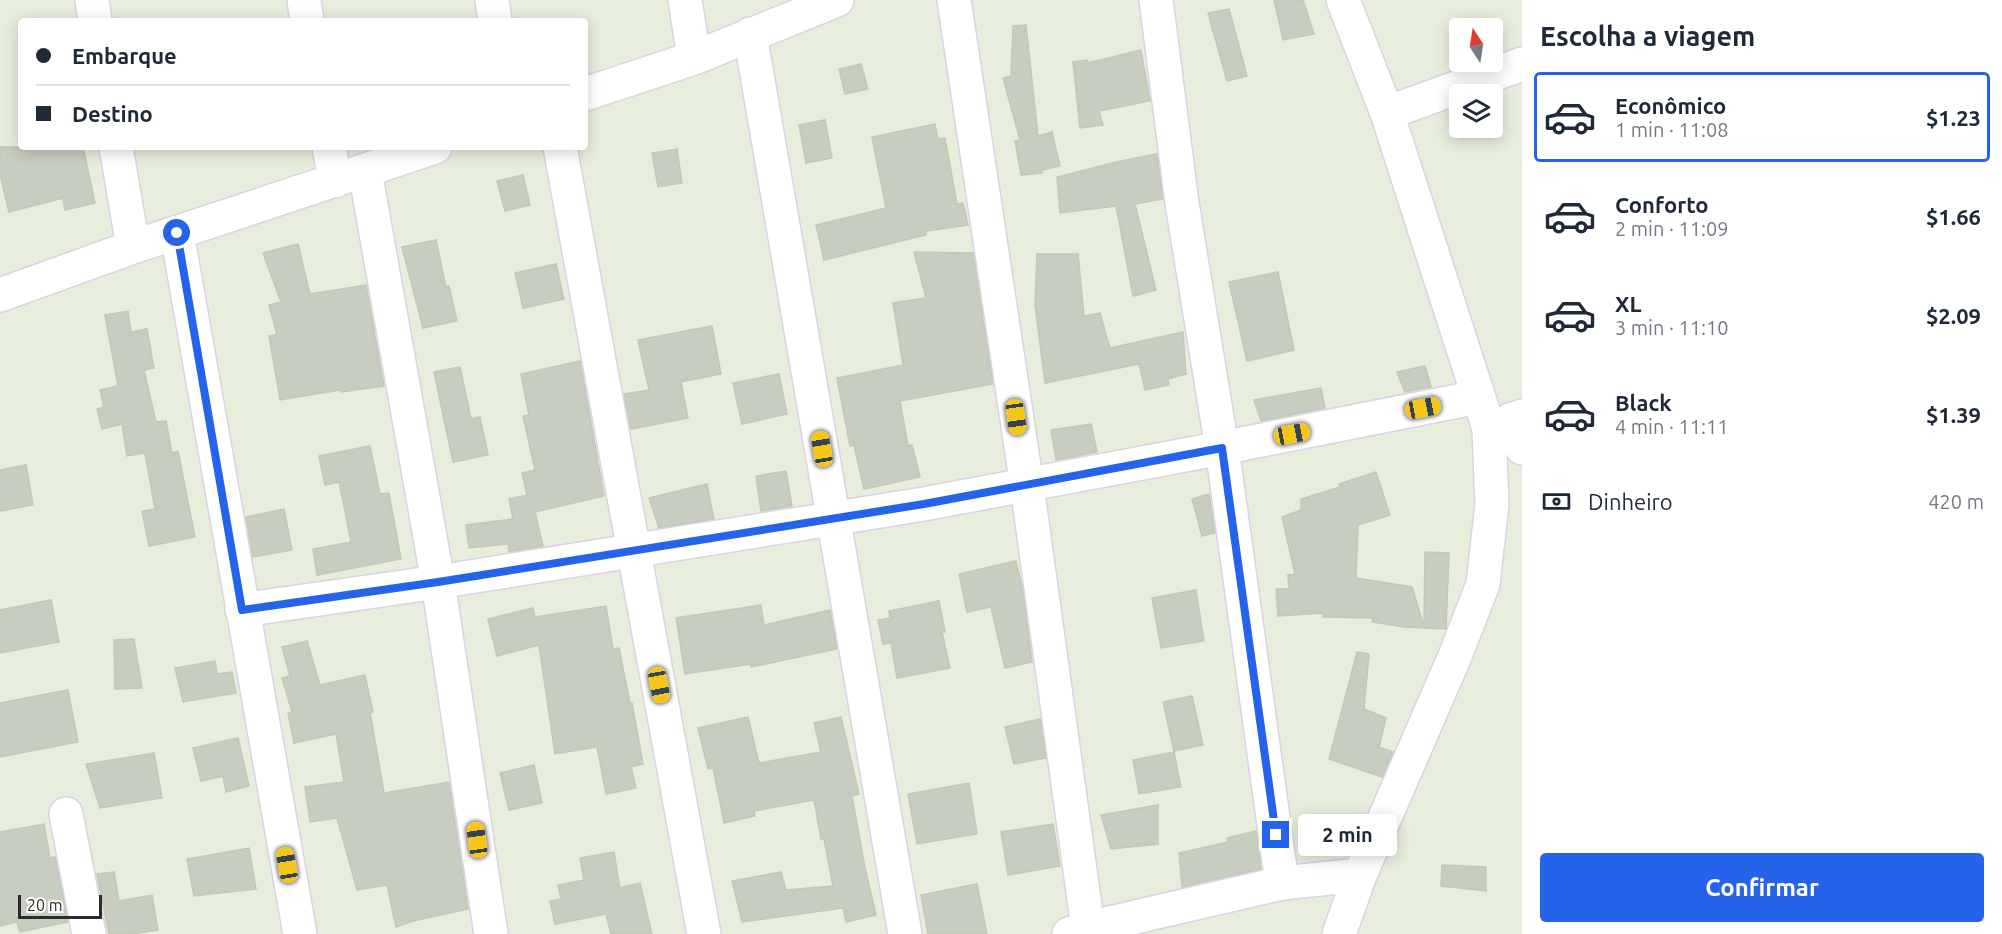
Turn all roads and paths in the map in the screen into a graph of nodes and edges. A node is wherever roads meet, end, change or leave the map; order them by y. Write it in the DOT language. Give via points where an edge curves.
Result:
graph roads {
  1 [pos="92,0"];
  2 [pos="304,0"];
  3 [pos="492,0"];
  4 [pos="685,0"];
  5 [pos="837,0"];
  6 [pos="954,0"];
  7 [pos="1156,0"];
  8 [pos="1344,0"];
  9 [pos="95,18"];
  10 [pos="307,18"];
  11 [pos="495,18"];
  12 [pos="750,34"];
  13 [pos="694,58"];
  14 [pos="1522,64"];
  15 [pos="588,93"];
  16 [pos="1386,113"];
  17 [pos="117,150"];
  18 [pos="329,150"];
  19 [pos="426,150"];
  20 [pos="561,150"];
  21 [pos="365,171"];
  22 [pos="334,181"];
  23 [pos="177,233"];
  24 [pos="133,247"];
  25 [pos="0,295"];
  26 [pos="1478,397"];
  27 [pos="1511,428"];
  28 [pos="1222,448"];
  29 [pos="1026,486"];
  30 [pos="834,518"];
  31 [pos="634,549"];
  32 [pos="438,582"];
  33 [pos="242,610"];
  34 [pos="66,814"];
  35 [pos="1360,874"];
  36 [pos="1282,883"];
  37 [pos="1079,931"];
  38 [pos="89,934"];
  39 [pos="300,934"];
  40 [pos="491,934"];
  41 [pos="704,934"];
  42 [pos="905,934"];
  43 [pos="1339,934"];
  1 -- 9 [label="street"];
  2 -- 10 [label="street"];
  3 -- 11 [label="street"];
  4 -- 13 [label="street"];
  5 -- 12 [label="street"];
  6 -- 29 [label="street"];
  7 -- 28 [label="street" via="1182,203"];
  8 -- 16 [label="street"];
  12 -- 13 [label="street"];
  12 -- 30 [label="street"];
  13 -- 15 [label="street"];
  14 -- 16 [label="street"];
  16 -- 26 [label="street"];
  17 -- 24 [label="street"];
  18 -- 22 [label="street"];
  19 -- 21 [label="street"];
  20 -- 31 [label="street"];
  21 -- 22 [label="street"];
  21 -- 32 [label="street"];
  22 -- 23 [label="street"];
  23 -- 24 [label="street"];
  23 -- 33 [label="street"];
  24 -- 25 [label="street"];
  26 -- 27 [label="street"];
  26 -- 28 [label="street"];
  27 -- 35 [label="street" via="1492,504 1483,584"];
  28 -- 29 [label="street"];
  28 -- 36 [label="street"];
  29 -- 30 [label="street"];
  29 -- 37 [label="street"];
  30 -- 31 [label="street"];
  30 -- 42 [label="street"];
  31 -- 32 [label="street"];
  31 -- 41 [label="street"];
  32 -- 33 [label="street"];
  32 -- 40 [label="street"];
  33 -- 39 [label="street"];
  34 -- 38 [label="street"];
  35 -- 36 [label="street"];
  35 -- 43 [label="street"];
  36 -- 37 [label="street"];
}
